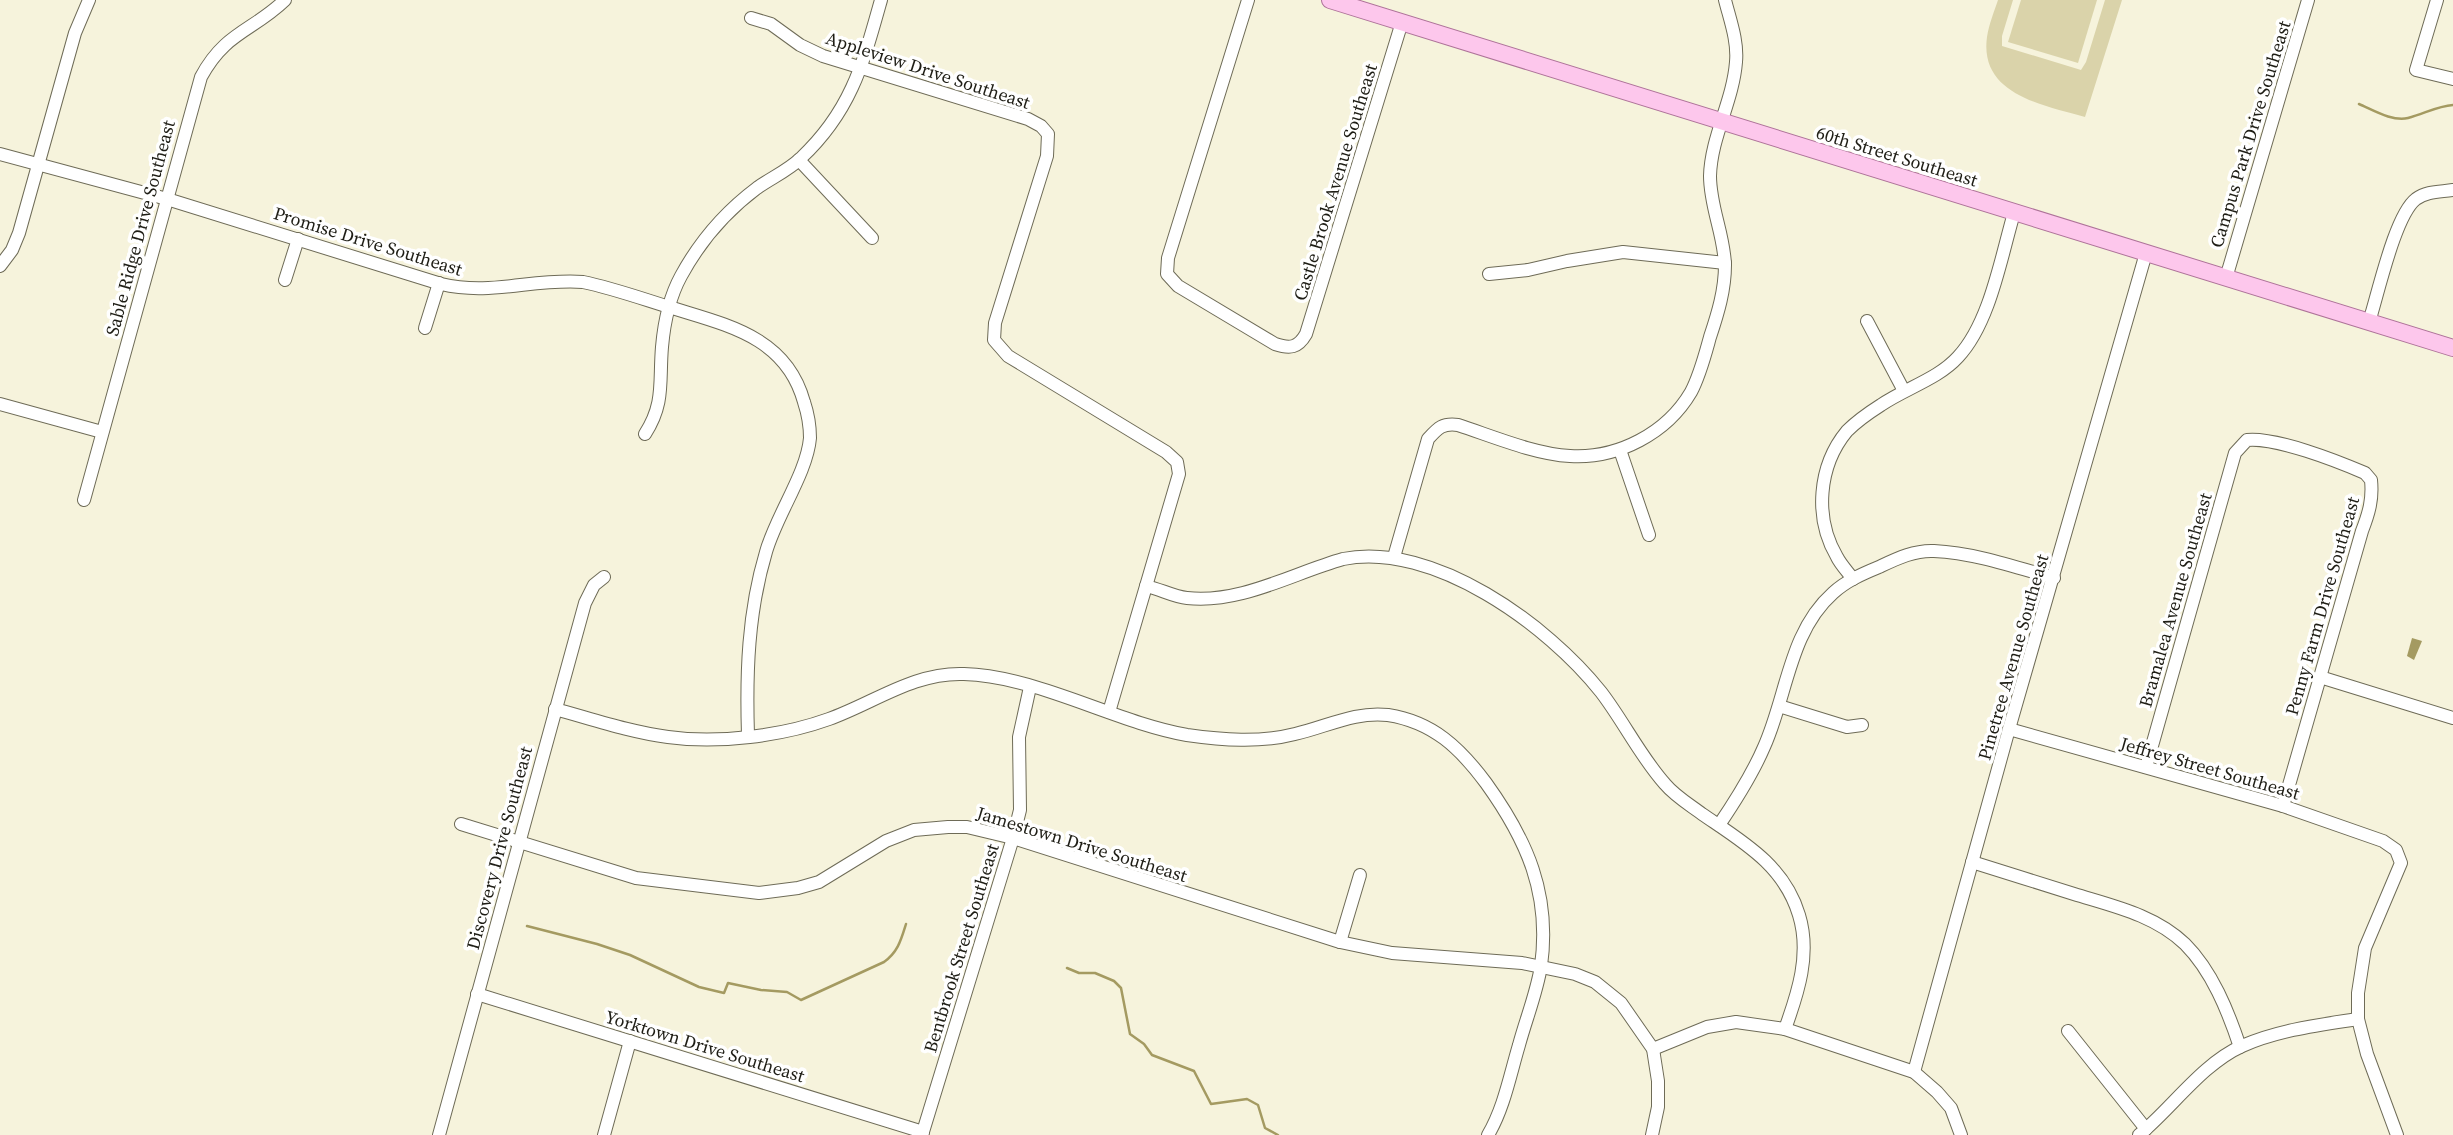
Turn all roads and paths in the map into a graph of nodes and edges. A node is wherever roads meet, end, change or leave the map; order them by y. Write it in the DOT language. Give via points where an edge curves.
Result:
graph roads {
  1 [pos="89,0"];
  2 [pos="285,0"];
  3 [pos="881,0"];
  4 [pos="1248,0"];
  5 [pos="1330,0"];
  6 [pos="1725,0"];
  7 [pos="2308,0"];
  8 [pos="2437,0"];
  9 [pos="751,18"];
  10 [pos="1402,22"];
  11 [pos="862,67"];
  12 [pos="2453,79"];
  13 [pos="1723,122"];
  14 [pos="0,154"];
  15 [pos="799,160"];
  16 [pos="39,164"];
  17 [pos="2453,190"];
  18 [pos="167,199"];
  19 [pos="2014,212"];
  20 [pos="872,238"];
  21 [pos="298,239"];
  22 [pos="2146,253"];
  23 [pos="1725,263"];
  24 [pos="0,266"];
  25 [pos="1489,274"];
  26 [pos="2225,278"];
  27 [pos="285,280"];
  28 [pos="439,283"];
  29 [pos="670,308"];
  30 [pos="1867,321"];
  31 [pos="2369,322"];
  32 [pos="425,328"];
  33 [pos="2453,348"];
  34 [pos="1904,391"];
  35 [pos="0,404"];
  36 [pos="102,432"];
  37 [pos="645,434"];
  38 [pos="1620,450"];
  39 [pos="2309,453"];
  40 [pos="84,500"];
  41 [pos="1649,535"];
  42 [pos="1394,557"];
  43 [pos="604,577"];
  44 [pos="2053,578"];
  45 [pos="1853,579"];
  46 [pos="1146,586"];
  47 [pos="2320,677"];
  48 [pos="1030,687"];
  49 [pos="1779,706"];
  50 [pos="555,709"];
  51 [pos="1109,712"];
  52 [pos="2453,718"];
  53 [pos="1862,725"];
  54 [pos="2009,729"];
  55 [pos="748,736"];
  56 [pos="2146,766"];
  57 [pos="2283,806"];
  58 [pos="461,824"];
  59 [pos="1719,825"];
  60 [pos="1013,838"];
  61 [pos="520,842"];
  62 [pos="1972,862"];
  63 [pos="1360,875"];
  64 [pos="1340,942"];
  65 [pos="1541,967"];
  66 [pos="477,994"];
  67 [pos="2358,1019"];
  68 [pos="1785,1029"];
  69 [pos="2068,1031"];
  70 [pos="630,1041"];
  71 [pos="2240,1046"];
  72 [pos="1653,1049"];
  73 [pos="1914,1072"];
  74 [pos="2143,1132"];
  75 [pos="922,1134"];
  76 [pos="439,1135"];
  77 [pos="604,1135"];
  78 [pos="1488,1135"];
  79 [pos="1652,1135"];
  80 [pos="1961,1135"];
  81 [pos="2397,1135"];
  1 -- 16 [label="street" via="75,33"];
  2 -- 18 [label="street, Sable Ridge Drive Southeast" via="231,38 206,66"];
  3 -- 11 [label="street"];
  4 -- 10 [label="street, Castle Brook Avenue Southeast" via="1168,258 1167,274 1178,286 1275,344 1295,348 1306,334"];
  5 -- 10 [label="main road, 60th Street Southeast"];
  6 -- 13 [label="street" via="1736,62"];
  7 -- 26 [label="street, Campus Park Drive Southeast"];
  8 -- 12 [label="street" via="2416,70"];
  9 -- 11 [label="street, Appleview Drive Southeast" via="771,23 811,51"];
  10 -- 13 [label="main road, 60th Street Southeast"];
  11 -- 15 [label="street" via="835,120"];
  11 -- 46 [label="street, Appleview Drive Southeast" via="1028,119 1048,134 1047,156 995,323 994,340 1008,356 1177,462 1180,474"];
  13 -- 19 [label="main road, 60th Street Southeast"];
  13 -- 23 [label="street" via="1710,173"];
  14 -- 16 [label="street, Promise Drive Southeast"];
  15 -- 20 [label="street"];
  15 -- 29 [label="street" via="731,208 679,279"];
  16 -- 18 [label="street, Promise Drive Southeast"];
  16 -- 24 [label="street" via="16,241"];
  17 -- 31 [label="street" via="2427,193 2402,217"];
  18 -- 21 [label="street, Promise Drive Southeast"];
  18 -- 36 [label="street, Sable Ridge Drive Southeast"];
  19 -- 22 [label="main road, 60th Street Southeast"];
  19 -- 34 [label="street" via="1988,301 1970,341 1945,369"];
  21 -- 27 [label="street"];
  21 -- 28 [label="street, Promise Drive Southeast"];
  22 -- 26 [label="main road, 60th Street Southeast"];
  22 -- 44 [label="street, Pinetree Avenue Southeast"];
  23 -- 25 [label="street" via="1623,252"];
  23 -- 38 [label="street" via="1720,306 1691,392 1653,433"];
  26 -- 31 [label="main road, 60th Street Southeast"];
  28 -- 29 [label="street, Promise Drive Southeast" via="477,290 559,280 583,282"];
  28 -- 32 [label="street"];
  29 -- 37 [label="street" via="657,412"];
  29 -- 55 [label="street, Promise Drive Southeast" via="762,341 787,364 808,416 810,439 805,460 766,550 753,608 747,664"];
  30 -- 34 [label="street"];
  31 -- 33 [label="main road, 60th Street Southeast"];
  34 -- 45 [label="street" via="1848,431 1828,463 1821,501 1827,534"];
  35 -- 36 [label="street"];
  36 -- 40 [label="street, Sable Ridge Drive Southeast"];
  38 -- 41 [label="street"];
  38 -- 42 [label="street" via="1571,456 1458,425 1438,427 1428,439"];
  39 -- 47 [label="street, Penny Farm Drive Southeast" via="2365,473 2372,494"];
  39 -- 56 [label="street, Bramalea Avenue Southeast" via="2257,439 2247,440 2235,453"];
  42 -- 46 [label="street" via="1356,556 1212,599 1185,598"];
  42 -- 59 [label="street" via="1472,586 1553,640 1602,693 1666,785"];
  43 -- 50 [label="street, Discovery Drive Southeast" via="585,603"];
  44 -- 45 [label="street" via="1959,553 1931,551 1906,555"];
  44 -- 54 [label="street, Pinetree Avenue Southeast"];
  45 -- 49 [label="street" via="1832,593 1810,619"];
  46 -- 51 [label="street, Appleview Drive Southeast"];
  47 -- 52 [label="street"];
  47 -- 57 [label="street, Penny Farm Drive Southeast"];
  48 -- 51 [label="street"];
  48 -- 55 [label="street" via="988,676 938,675 815,724"];
  48 -- 60 [label="street, Bentbrook Street Southeast" via="1018,737 1020,810"];
  49 -- 53 [label="street" via="1847,727"];
  49 -- 59 [label="street" via="1743,790"];
  50 -- 55 [label="street" via="669,737"];
  50 -- 61 [label="street, Discovery Drive Southeast"];
  51 -- 65 [label="street" via="1174,732 1236,740 1286,736 1358,716 1389,716 1437,732 1469,760 1522,840 1542,907"];
  54 -- 56 [label="street, Jeffrey Street Southeast"];
  54 -- 62 [label="street, Pinetree Avenue Southeast"];
  56 -- 57 [label="street, Jeffrey Street Southeast"];
  57 -- 67 [label="street, Jeffrey Street Southeast" via="2383,841 2396,850 2401,863 2365,948"];
  58 -- 61 [label="street, Jamestown Drive Southeast"];
  59 -- 68 [label="street" via="1766,858 1799,915 1802,968"];
  60 -- 61 [label="street, Jamestown Drive Southeast" via="967,827 914,830 886,841 819,882 759,893 636,878"];
  60 -- 64 [label="street, Jamestown Drive Southeast"];
  60 -- 75 [label="street, Bentbrook Street Southeast"];
  61 -- 66 [label="street, Discovery Drive Southeast"];
  62 -- 71 [label="street" via="2160,925 2200,962"];
  62 -- 73 [label="street, Pinetree Avenue Southeast"];
  63 -- 64 [label="street"];
  64 -- 65 [label="street, Jamestown Drive Southeast" via="1392,953"];
  65 -- 72 [label="street, Jamestown Drive Southeast" via="1595,982 1621,1003"];
  65 -- 78 [label="street" via="1501,1106"];
  66 -- 70 [label="street, Yorktown Drive Southeast"];
  66 -- 76 [label="street, Discovery Drive Southeast"];
  67 -- 71 [label="street"];
  67 -- 81 [label="street"];
  68 -- 72 [label="street" via="1736,1022 1707,1027"];
  68 -- 73 [label="street"];
  69 -- 74 [label="street"];
  70 -- 75 [label="street, Yorktown Drive Southeast"];
  70 -- 77 [label="street"];
  71 -- 74 [label="street" via="2197,1079"];
  72 -- 79 [label="street" via="1658,1107"];
  73 -- 80 [label="street" via="1951,1108"];
}
